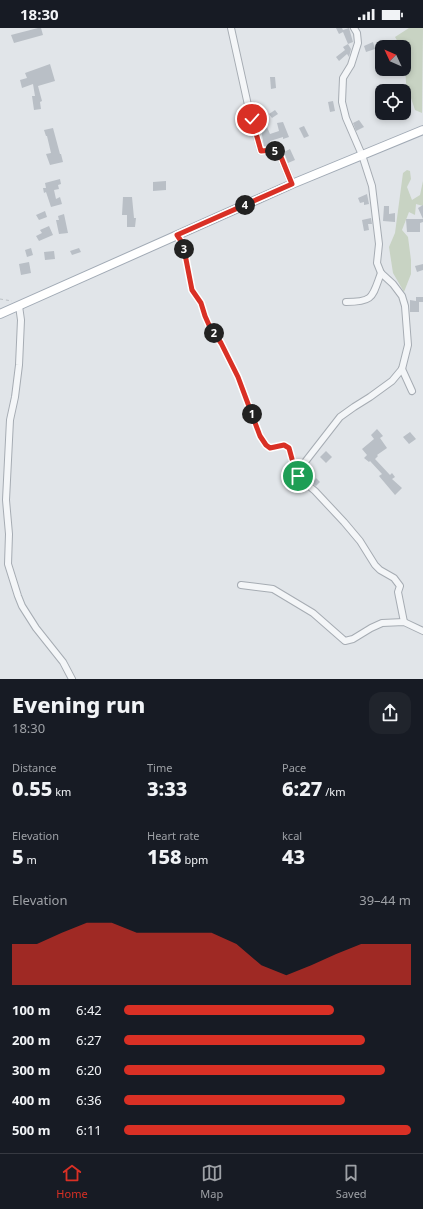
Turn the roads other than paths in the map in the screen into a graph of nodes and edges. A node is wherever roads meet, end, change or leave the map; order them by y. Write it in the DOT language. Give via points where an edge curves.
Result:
graph roads {
  1 [pos="231,28"];
  2 [pos="354,28"];
  3 [pos="423,130"];
  4 [pos="362,155"];
  5 [pos="292,184"];
  6 [pos="380,273"];
  7 [pos="346,302"];
  8 [pos="19,306"];
  9 [pos="0,314"];
  10 [pos="402,369"];
  11 [pos="412,391"];
  12 [pos="241,585"];
  13 [pos="404,622"];
  14 [pos="423,631"];
  15 [pos="72,679"];
  1 -- 5 [label="street" via="261,151 279,152"];
  2 -- 4 [label="street" via="358,43 351,65 343,78 342,102"];
  3 -- 4 [label="main road"];
  4 -- 5 [label="main road"];
  4 -- 6 [label="street" via="372,186 379,244 377,263"];
  5 -- 8 [label="main road"];
  6 -- 7 [label="street" via="373,294 368,300"];
  6 -- 10 [label="street" via="398,290 405,306 408,346"];
  8 -- 9 [label="main road"];
  8 -- 15 [label="street" via="19,365 10,420 6,500 8,564 22,606 63,662"];
  10 -- 11 [label="street"];
  10 -- 13 [label="street" via="387,385 340,417 298,471 298,476 316,491 348,527 375,565 394,578 400,586 398,592"];
  12 -- 13 [label="street" via="273,589 313,613 345,641 382,624"];
  13 -- 14 [label="street"];
}
